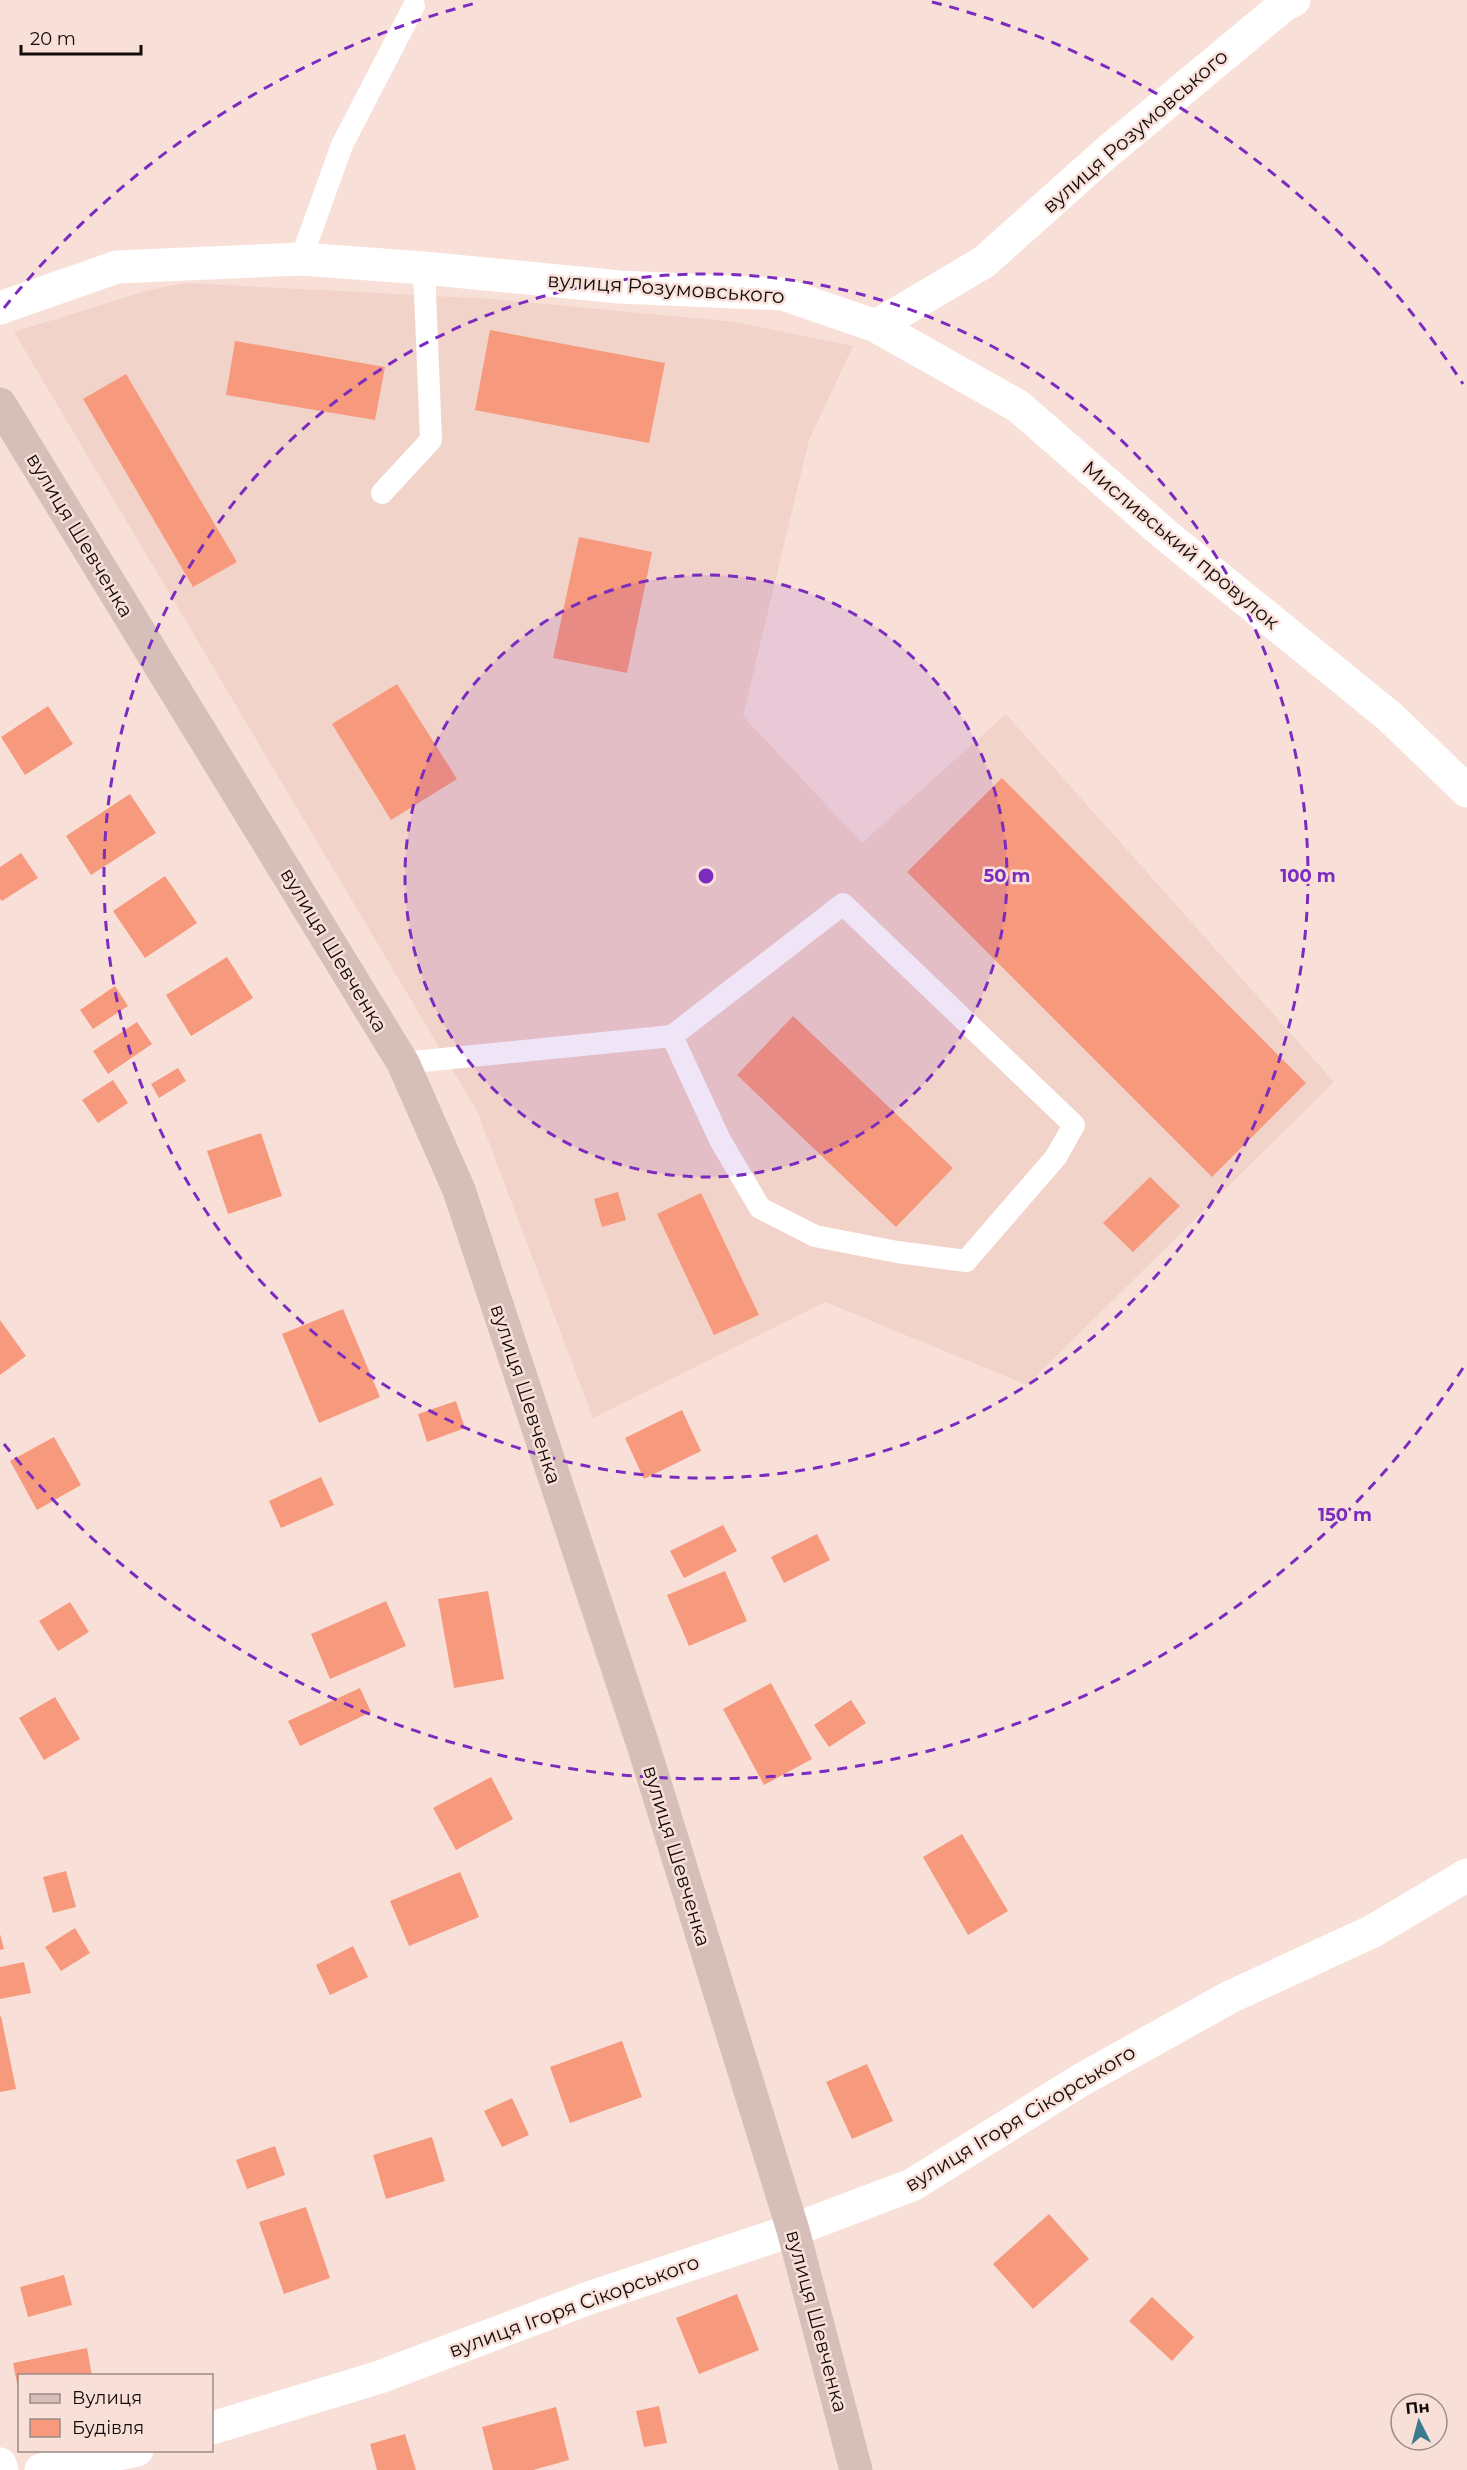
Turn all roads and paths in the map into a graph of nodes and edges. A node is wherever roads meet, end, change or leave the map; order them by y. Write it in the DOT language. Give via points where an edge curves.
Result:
graph roads {
  1 [pos="1294,0"];
  2 [pos="414,6"];
  3 [pos="301,259"];
  4 [pos="424,268"];
  5 [pos="0,308"];
  6 [pos="876,326"];
  7 [pos="0,404"];
  8 [pos="382,493"];
  9 [pos="1467,791"];
  10 [pos="672,1036"];
  11 [pos="403,1063"];
  12 [pos="1467,1875"];
  13 [pos="793,2230"];
  14 [pos="213,2428"];
  15 [pos="132,2452"];
  16 [pos="0,2464"];
  17 [pos="2,2470"];
  18 [pos="41,2470"];
  19 [pos="856,2470"];
  1 -- 6 [label="street, вулиця Розумовського" via="1115,146 984,262"];
  2 -- 3 [label="lane" via="342,145"];
  3 -- 4 [label="street, вулиця Розумовського"];
  3 -- 5 [label="street, вулиця Розумовського" via="117,267"];
  4 -- 6 [label="street, вулиця Розумовського" via="620,287 783,294"];
  4 -- 8 [label="lane" via="431,440"];
  6 -- 9 [label="street, Мисливський провулок" via="1018,406 1167,536 1389,716"];
  7 -- 11 [label="street, вулиця Шевченка"];
  10 -- 10 [label="lane" via="720,1140 760,1208 815,1236 966,1261 1056,1157 1074,1125 843,904"];
  10 -- 11 [label="lane"];
  11 -- 13 [label="street, вулиця Шевченка" via="459,1190 645,1751"];
  12 -- 13 [label="street, вулиця Ігоря Сікорського" via="1373,1931 1230,1997 1080,2080 912,2185"];
  13 -- 14 [label="street, вулиця Ігоря Сікорського" via="590,2298 380,2377"];
  13 -- 19 [label="street, вулиця Шевченка"];
  15 -- 18 [label="street"];
  16 -- 17 [label="street"];
}
